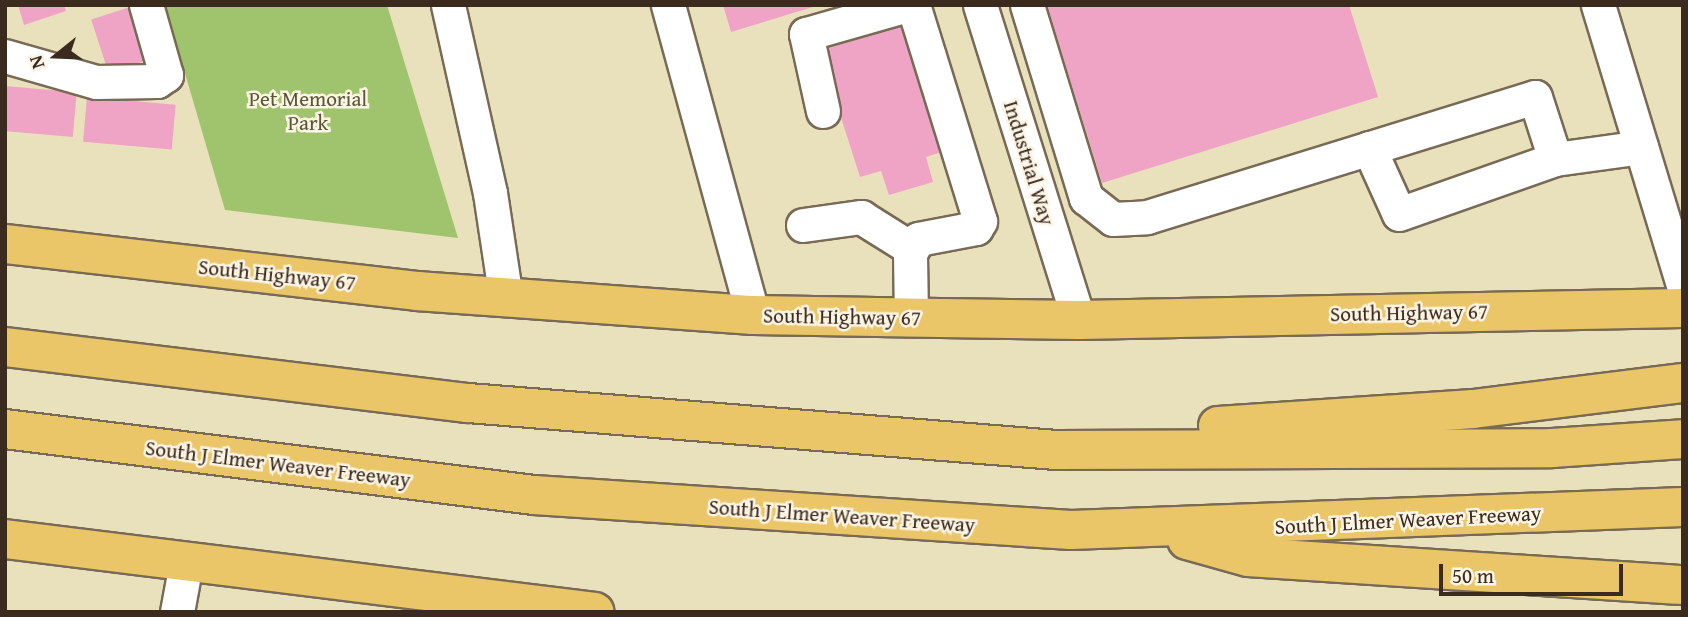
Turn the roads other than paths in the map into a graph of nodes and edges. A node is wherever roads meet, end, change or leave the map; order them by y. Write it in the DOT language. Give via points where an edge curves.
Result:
graph roads {
  1 [pos="146,5"];
  2 [pos="448,5"];
  3 [pos="668,5"];
  4 [pos="907,5"];
  5 [pos="913,5"];
  6 [pos="980,5"];
  7 [pos="1027,5"];
  8 [pos="1598,5"];
  9 [pos="5,56"];
  10 [pos="822,111"];
  11 [pos="1641,147"];
  12 [pos="1369,148"];
  13 [pos="1555,159"];
  14 [pos="1672,213"];
  15 [pos="803,225"];
  16 [pos="5,244"];
  17 [pos="912,249"];
  18 [pos="1683,285"];
  19 [pos="506,299"];
  20 [pos="1683,308"];
  21 [pos="753,315"];
  22 [pos="911,318"];
  23 [pos="1079,320"];
  24 [pos="5,347"];
  25 [pos="1683,383"];
  26 [pos="5,429"];
  27 [pos="1683,439"];
  28 [pos="1056,450"];
  29 [pos="1683,507"];
  30 [pos="1154,531"];
  31 [pos="5,539"];
  32 [pos="186,563"];
  33 [pos="1683,585"];
  34 [pos="177,612"];
  35 [pos="595,612"];
  1 -- 9 [label="lane" via="166,75 157,81 96,82"];
  2 -- 19 [label="lane" via="490,193"];
  3 -- 21 [label="lane"];
  4 -- 10 [label="lane" via="806,34"];
  5 -- 17 [label="lane" via="981,220 976,228 918,239"];
  6 -- 23 [label="lane, Industrial Way"];
  7 -- 12 [label="lane" via="1086,198 1113,219 1147,217"];
  8 -- 11 [label="lane"];
  11 -- 13 [label="lane"];
  11 -- 14 [label="lane"];
  12 -- 13 [label="lane" via="1399,214"];
  12 -- 13 [label="lane" via="1535,97"];
  14 -- 18 [label="lane"];
  15 -- 17 [label="lane" via="861,217"];
  16 -- 19 [label="main road, South Highway 67"];
  17 -- 22 [label="lane"];
  19 -- 21 [label="main road, South Highway 67"];
  20 -- 23 [label="main road, South Highway 67"];
  21 -- 22 [label="main road, South Highway 67"];
  22 -- 23 [label="main road, South Highway 67"];
  24 -- 28 [label="main road" via="468,403"];
  25 -- 28 [label="main road" via="1473,409 1205,427"];
  26 -- 30 [label="main road, South J Elmer Weaver Freeway" via="534,495"];
  27 -- 28 [label="main road" via="1552,448"];
  29 -- 30 [label="main road, South J Elmer Weaver Freeway"];
  30 -- 33 [label="main road" via="1248,557"];
  31 -- 32 [label="main road"];
  32 -- 34 [label="lane"];
  32 -- 35 [label="main road"];
}
